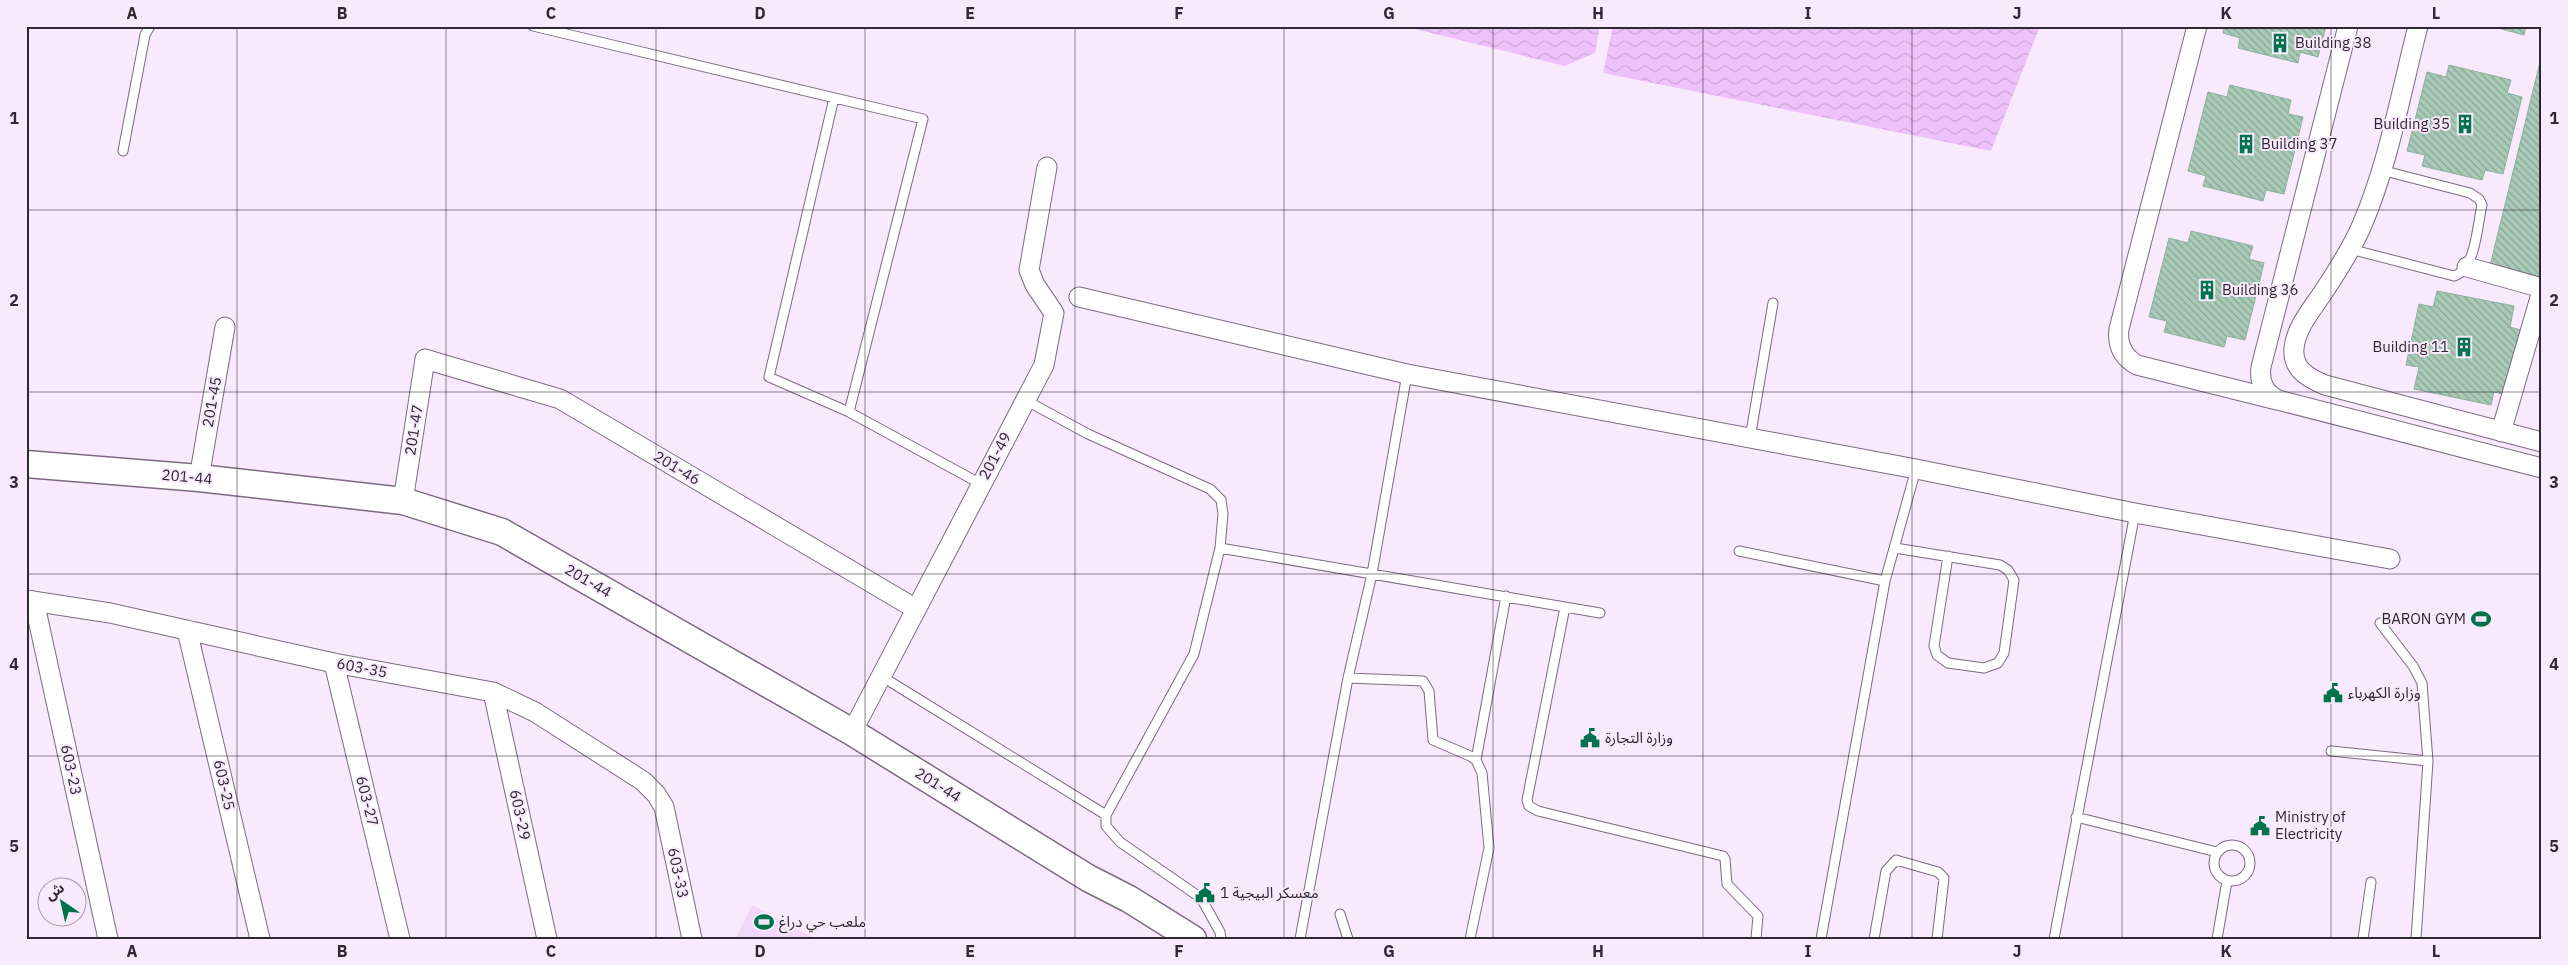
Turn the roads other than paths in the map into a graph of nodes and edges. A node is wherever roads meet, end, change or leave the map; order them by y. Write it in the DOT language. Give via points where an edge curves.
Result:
graph roads {
  1 [pos="150,26"];
  2 [pos="533,26"];
  3 [pos="2197,26"];
  4 [pos="2348,26"];
  5 [pos="2418,26"];
  6 [pos="834,98"];
  7 [pos="123,151"];
  8 [pos="1047,167"];
  9 [pos="2382,170"];
  10 [pos="2350,249"];
  11 [pos="2467,267"];
  12 [pos="2542,289"];
  13 [pos="1078,297"];
  14 [pos="1773,303"];
  15 [pos="225,327"];
  16 [pos="425,359"];
  17 [pos="1407,374"];
  18 [pos="1025,400"];
  19 [pos="2281,401"];
  20 [pos="849,412"];
  21 [pos="2501,432"];
  22 [pos="1750,438"];
  23 [pos="2542,442"];
  24 [pos="26,464"];
  25 [pos="2542,468"];
  26 [pos="1916,469"];
  27 [pos="199,478"];
  28 [pos="980,484"];
  29 [pos="403,501"];
  30 [pos="2135,513"];
  31 [pos="1220,548"];
  32 [pos="1895,548"];
  33 [pos="1739,551"];
  34 [pos="1948,556"];
  35 [pos="2390,559"];
  36 [pos="1372,574"];
  37 [pos="1885,581"];
  38 [pos="1506,596"];
  39 [pos="30,601"];
  40 [pos="1565,607"];
  41 [pos="916,609"];
  42 [pos="1600,613"];
  43 [pos="2380,623"];
  44 [pos="187,630"];
  45 [pos="334,662"];
  46 [pos="881,676"];
  47 [pos="1348,678"];
  48 [pos="493,692"];
  49 [pos="852,732"];
  50 [pos="2331,751"];
  51 [pos="1476,760"];
  52 [pos="2428,761"];
  53 [pos="664,807"];
  54 [pos="1106,815"];
  55 [pos="2076,817"];
  56 [pos="2217,852"];
  57 [pos="1088,878"];
  58 [pos="2227,881"];
  59 [pos="2371,882"];
  60 [pos="1340,914"];
  61 [pos="108,939"];
  62 [pos="260,939"];
  63 [pos="400,939"];
  64 [pos="547,939"];
  65 [pos="692,939"];
  66 [pos="1167,939"];
  67 [pos="1193,939"];
  68 [pos="1221,939"];
  69 [pos="1300,939"];
  70 [pos="1348,939"];
  71 [pos="1470,939"];
  72 [pos="1756,939"];
  73 [pos="1821,939"];
  74 [pos="1874,939"];
  75 [pos="1937,939"];
  76 [pos="2054,939"];
  77 [pos="2218,939"];
  78 [pos="2362,939"];
  79 [pos="2416,939"];
  1 -- 7 [label="lane" via="145,35"];
  2 -- 6 [label="lane"];
  3 -- 19 [label="street" via="2119,329 2119,344 2126,357 2137,366"];
  4 -- 19 [label="street" via="2261,367 2260,378 2265,389"];
  5 -- 9 [label="street"];
  6 -- 20 [label="lane" via="769,377"];
  6 -- 20 [label="lane" via="923,119"];
  8 -- 18 [label="street, 201-49" via="1029,270 1054,313 1044,365"];
  9 -- 10 [label="street"];
  9 -- 11 [label="lane" via="2470,193 2479,199 2482,205"];
  10 -- 11 [label="lane" via="2454,276"];
  10 -- 21 [label="street" via="2299,330 2294,350 2300,370 2310,379 2325,385"];
  11 -- 12 [label="street"];
  12 -- 21 [label="street"];
  13 -- 17 [label="street"];
  14 -- 22 [label="lane"];
  15 -- 27 [label="street, 201-45"];
  16 -- 29 [label="street, 201-47"];
  16 -- 41 [label="street, 201-46" via="560,399"];
  17 -- 22 [label="street"];
  17 -- 36 [label="lane"];
  18 -- 28 [label="street, 201-49"];
  18 -- 31 [label="lane" via="1088,434 1210,489 1221,500"];
  19 -- 25 [label="street"];
  20 -- 28 [label="lane"];
  21 -- 23 [label="street"];
  22 -- 26 [label="street"];
  24 -- 27 [label="street, 201-44"];
  26 -- 30 [label="street"];
  26 -- 32 [label="lane"];
  27 -- 29 [label="street, 201-44"];
  28 -- 41 [label="street, 201-49"];
  29 -- 49 [label="street, 201-44" via="502,532"];
  30 -- 35 [label="street"];
  30 -- 55 [label="lane"];
  31 -- 36 [label="lane"];
  31 -- 54 [label="lane" via="1194,654"];
  32 -- 34 [label="lane"];
  32 -- 37 [label="lane"];
  33 -- 37 [label="lane"];
  34 -- 34 [label="lane" via="2000,565 2014,580 2004,653 1998,663 1984,668 1948,663 1937,655 1934,646"];
  36 -- 38 [label="lane"];
  36 -- 47 [label="lane"];
  37 -- 73 [label="lane"];
  38 -- 40 [label="lane"];
  38 -- 51 [label="lane"];
  39 -- 44 [label="street, 603-35" via="110,613"];
  39 -- 61 [label="street, 603-23"];
  40 -- 42 [label="lane"];
  40 -- 72 [label="lane" via="1527,800 1529,806 1538,811 1723,856 1726,859 1727,884 1758,916"];
  41 -- 46 [label="street, 201-49"];
  43 -- 52 [label="lane" via="2422,683"];
  44 -- 45 [label="street, 603-35"];
  44 -- 62 [label="street, 603-25"];
  45 -- 48 [label="street, 603-35"];
  45 -- 63 [label="street, 603-27"];
  46 -- 49 [label="street, 201-49"];
  46 -- 54 [label="lane"];
  47 -- 51 [label="lane" via="1423,681 1429,691 1433,740"];
  47 -- 69 [label="lane"];
  48 -- 53 [label="street, 603-35" via="535,712 643,782"];
  48 -- 64 [label="street, 603-29"];
  49 -- 57 [label="street, 201-44"];
  50 -- 52 [label="lane"];
  51 -- 71 [label="lane" via="1482,773 1489,848"];
  52 -- 79 [label="lane"];
  53 -- 65 [label="street, 603-33"];
  54 -- 68 [label="lane" via="1106,826 1120,842 1201,898"];
  55 -- 56 [label="lane"];
  55 -- 76 [label="lane"];
  56 -- 58 [label="lane" via="2213,865 2220,878"];
  56 -- 58 [label="lane" via="2223,847 2237,845 2243,848 2250,860 2250,868 2241,879"];
  57 -- 66 [label="street, 201-44"];
  57 -- 67 [label="street, 201-44"];
  58 -- 77 [label="lane"];
  59 -- 78 [label="lane"];
  60 -- 70 [label="lane"];
  74 -- 75 [label="lane" via="1886,871 1896,860 1938,872 1944,878"];
}
